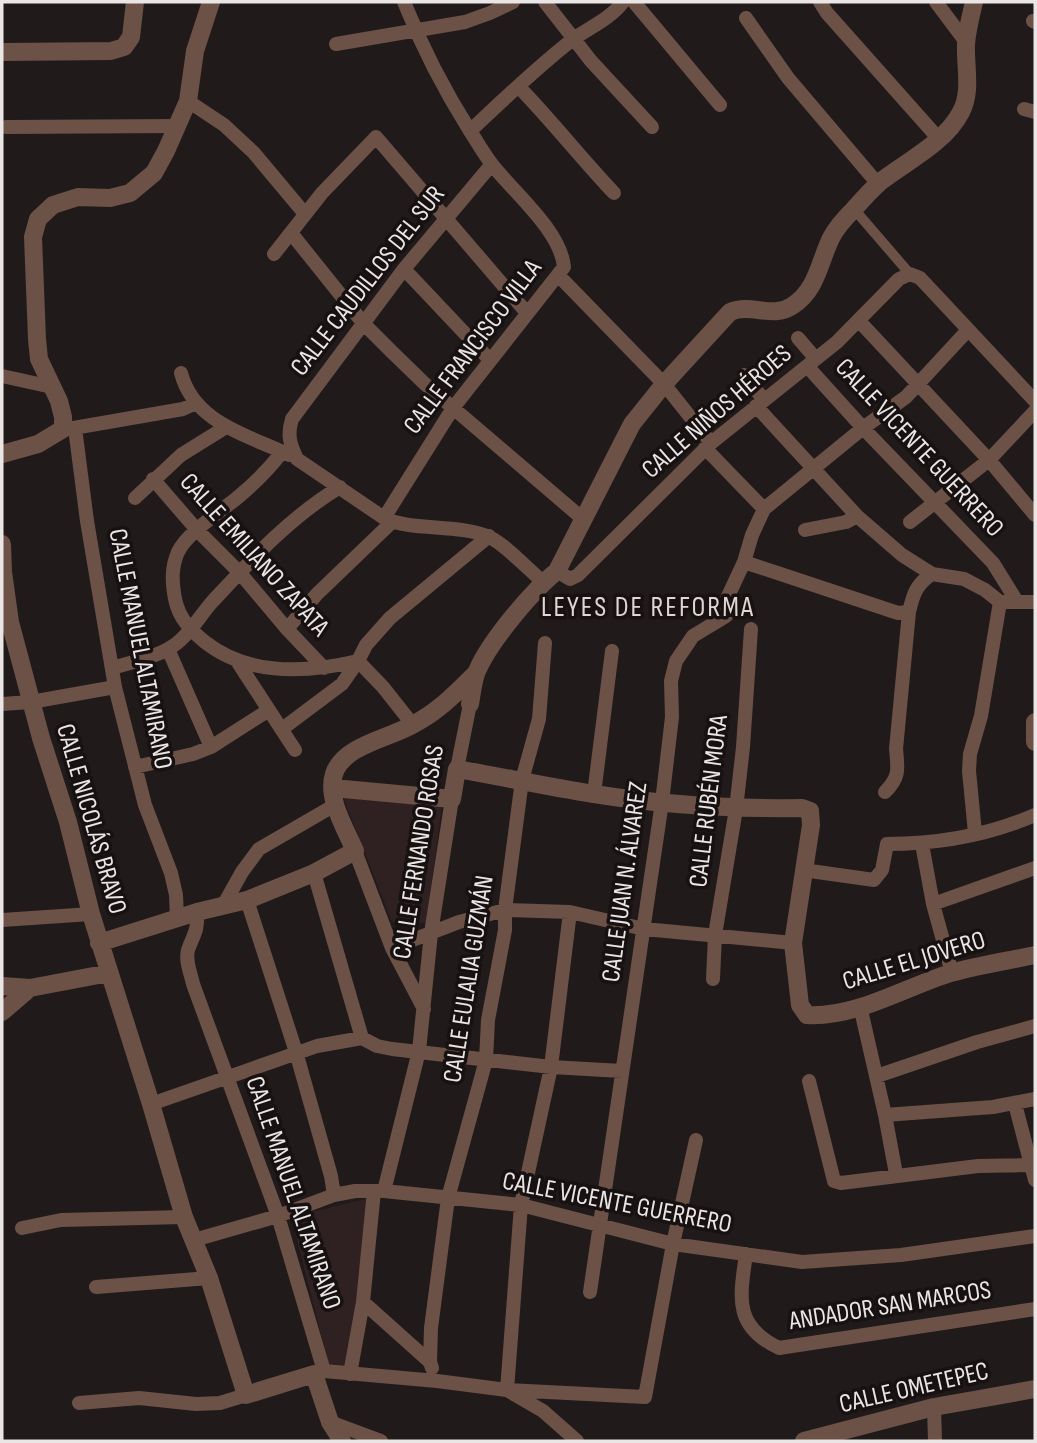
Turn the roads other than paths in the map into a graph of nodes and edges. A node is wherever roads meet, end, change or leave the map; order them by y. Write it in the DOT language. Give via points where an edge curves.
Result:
graph roads {
  1 [pos="135,2"];
  2 [pos="211,2"];
  3 [pos="404,2"];
  4 [pos="513,2"];
  5 [pos="545,2"];
  6 [pos="623,2"];
  7 [pos="634,2"];
  8 [pos="820,2"];
  9 [pos="936,2"];
  10 [pos="974,2"];
  11 [pos="746,18"];
  12 [pos="415,30"];
  13 [pos="573,39"];
  14 [pos="966,42"];
  15 [pos="336,44"];
  16 [pos="2,52"];
  17 [pos="518,86"];
  18 [pos="188,101"];
  19 [pos="720,105"];
  20 [pos="176,126"];
  21 [pos="6,127"];
  22 [pos="652,127"];
  23 [pos="470,131"];
  24 [pos="939,139"];
  25 [pos="492,164"];
  26 [pos="878,184"];
  27 [pos="614,193"];
  28 [pos="854,209"];
  29 [pos="304,214"];
  30 [pos="446,218"];
  31 [pos="291,233"];
  32 [pos="274,254"];
  33 [pos="404,269"];
  34 [pos="910,274"];
  35 [pos="558,275"];
  36 [pos="527,313"];
  37 [pos="860,322"];
  38 [pos="364,324"];
  39 [pos="968,330"];
  40 [pos="798,338"];
  41 [pos="490,360"];
  42 [pos="812,362"];
  43 [pos="181,373"];
  44 [pos="744,375"];
  45 [pos="2,376"];
  46 [pos="664,384"];
  47 [pos="919,385"];
  48 [pos="52,387"];
  49 [pos="1035,401"];
  50 [pos="197,403"];
  51 [pos="760,403"];
  52 [pos="453,408"];
  53 [pos="1035,411"];
  54 [pos="226,427"];
  55 [pos="863,428"];
  56 [pos="69,429"];
  57 [pos="708,446"];
  58 [pos="282,452"];
  59 [pos="2,454"];
  60 [pos="297,459"];
  61 [pos="989,460"];
  62 [pos="814,467"];
  63 [pos="153,479"];
  64 [pos="340,487"];
  65 [pos="135,498"];
  66 [pos="935,504"];
  67 [pos="764,509"];
  68 [pos="1035,515"];
  69 [pos="857,516"];
  70 [pos="583,519"];
  71 [pos="388,520"];
  72 [pos="910,522"];
  73 [pos="197,530"];
  74 [pos="805,530"];
  75 [pos="489,536"];
  76 [pos="2,544"];
  77 [pos="744,562"];
  78 [pos="2,572"];
  79 [pos="240,573"];
  80 [pos="932,575"];
  81 [pos="550,576"];
  82 [pos="1016,600"];
  83 [pos="1000,602"];
  84 [pos="1035,602"];
  85 [pos="909,612"];
  86 [pos="6,624"];
  87 [pos="287,629"];
  88 [pos="751,629"];
  89 [pos="189,630"];
  90 [pos="545,643"];
  91 [pos="168,649"];
  92 [pos="612,651"];
  93 [pos="237,661"];
  94 [pos="359,661"];
  95 [pos="112,668"];
  96 [pos="324,668"];
  97 [pos="477,672"];
  98 [pos="115,687"];
  99 [pos="30,702"];
  100 [pos="470,704"];
  101 [pos="2,705"];
  102 [pos="269,710"];
  103 [pos="1035,722"];
  104 [pos="413,725"];
  105 [pos="282,729"];
  106 [pos="1035,742"];
  107 [pos="211,747"];
  108 [pos="295,750"];
  109 [pos="135,767"];
  110 [pos="457,769"];
  111 [pos="522,780"];
  112 [pos="885,792"];
  113 [pos="594,794"];
  114 [pos="334,796"];
  115 [pos="452,799"];
  116 [pos="662,803"];
  117 [pos="736,809"];
  118 [pos="1035,815"];
  119 [pos="975,833"];
  120 [pos="922,844"];
  121 [pos="355,851"];
  122 [pos="1035,868"];
  123 [pos="803,870"];
  124 [pos="314,873"];
  125 [pos="247,900"];
  126 [pos="933,904"];
  127 [pos="223,906"];
  128 [pos="505,911"];
  129 [pos="197,912"];
  130 [pos="570,912"];
  131 [pos="91,914"];
  132 [pos="177,918"];
  133 [pos="2,920"];
  134 [pos="644,929"];
  135 [pos="431,933"];
  136 [pos="715,935"];
  137 [pos="99,943"];
  138 [pos="793,943"];
  139 [pos="392,948"];
  140 [pos="1035,954"];
  141 [pos="108,973"];
  142 [pos="952,973"];
  143 [pos="713,979"];
  144 [pos="2,986"];
  145 [pos="30,988"];
  146 [pos="860,1006"];
  147 [pos="424,1009"];
  148 [pos="2,1012"];
  149 [pos="1035,1026"];
  150 [pos="362,1038"];
  151 [pos="419,1051"];
  152 [pos="296,1052"];
  153 [pos="486,1060"];
  154 [pos="551,1067"];
  155 [pos="622,1071"];
  156 [pos="877,1076"];
  157 [pos="227,1078"];
  158 [pos="809,1081"];
  159 [pos="1035,1099"];
  160 [pos="151,1104"];
  161 [pos="1015,1104"];
  162 [pos="886,1115"];
  163 [pos="696,1140"];
  164 [pos="1030,1165"];
  165 [pos="896,1174"];
  166 [pos="1035,1180"];
  167 [pos="379,1191"];
  168 [pos="334,1195"];
  169 [pos="448,1198"];
  170 [pos="521,1205"];
  171 [pos="278,1216"];
  172 [pos="184,1217"];
  173 [pos="600,1225"];
  174 [pos="22,1228"];
  175 [pos="1035,1236"];
  176 [pos="194,1240"];
  177 [pos="673,1244"];
  178 [pos="746,1254"];
  179 [pos="209,1278"];
  180 [pos="96,1287"];
  181 [pos="590,1292"];
  182 [pos="363,1302"];
  183 [pos="1035,1309"];
  184 [pos="430,1362"];
  185 [pos="319,1373"];
  186 [pos="350,1374"];
  187 [pos="437,1381"];
  188 [pos="1035,1389"];
  189 [pos="507,1390"];
  190 [pos="246,1395"];
  191 [pos="79,1403"];
  192 [pos="934,1407"];
  193 [pos="330,1422"];
  194 [pos="342,1441"];
  195 [pos="381,1441"];
  196 [pos="577,1441"];
  197 [pos="804,1441"];
  198 [pos="935,1441"];
  1 -- 16 [label="street" via="131,37 124,47"];
  2 -- 18 [label="street" via="195,51"];
  3 -- 12 [label="street"];
  4 -- 12 [label="street" via="465,22"];
  5 -- 13 [label="street"];
  6 -- 13 [label="street" via="614,14"];
  7 -- 19 [label="street"];
  8 -- 24 [label="street"];
  9 -- 14 [label="street"];
  10 -- 14 [label="street"];
  11 -- 26 [label="street" via="788,78"];
  12 -- 15 [label="street"];
  12 -- 23 [label="street, CALLE FRANCISCO VILLA"];
  13 -- 17 [label="street"];
  13 -- 22 [label="street"];
  14 -- 24 [label="street" via="967,94 961,112"];
  17 -- 23 [label="street"];
  17 -- 27 [label="street"];
  18 -- 20 [label="street"];
  18 -- 29 [label="street" via="254,153"];
  20 -- 21 [label="street"];
  20 -- 48 [label="street, CALLE MANUEL ALTAMIRANO" via="154,173 130,193 78,197 53,205 38,219 33,237 37,339 39,359"];
  23 -- 25 [label="street, CALLE FRANCISCO VILLA"];
  24 -- 26 [label="street"];
  25 -- 30 [label="street, CALLE CAUDILLOS DEL SUR"];
  25 -- 35 [label="street, CALLE FRANCISCO VILLA" via="555,239 564,267"];
  26 -- 28 [label="street"];
  28 -- 34 [label="street"];
  28 -- 46 [label="street" via="832,237 807,294 781,312 742,307 730,312"];
  29 -- 30 [label="street" via="376,137"];
  29 -- 31 [label="street"];
  30 -- 33 [label="street, CALLE CAUDILLOS DEL SUR"];
  30 -- 36 [label="street"];
  31 -- 32 [label="street"];
  31 -- 38 [label="street"];
  33 -- 38 [label="street, CALLE CAUDILLOS DEL SUR"];
  33 -- 41 [label="street"];
  34 -- 37 [label="street, CALLE NIÑOS HÉROES" via="899,279"];
  34 -- 39 [label="street" via="920,278"];
  35 -- 36 [label="street, CALLE FRANCISCO VILLA"];
  35 -- 46 [label="street"];
  36 -- 41 [label="street, CALLE FRANCISCO VILLA"];
  37 -- 42 [label="street, CALLE NIÑOS HÉROES"];
  37 -- 47 [label="street"];
  38 -- 52 [label="street"];
  38 -- 60 [label="street, CALLE CAUDILLOS DEL SUR" via="292,419 288,432"];
  39 -- 47 [label="street"];
  39 -- 49 [label="street"];
  40 -- 42 [label="street, CALLE VICENTE GUERRERO"];
  41 -- 52 [label="street, CALLE FRANCISCO VILLA"];
  42 -- 51 [label="street, CALLE NIÑOS HÉROES"];
  42 -- 55 [label="street, CALLE VICENTE GUERRERO"];
  43 -- 50 [label="street"];
  44 -- 51 [label="street"];
  45 -- 48 [label="street"];
  46 -- 57 [label="street"];
  46 -- 70 [label="street" via="632,424"];
  47 -- 55 [label="street"];
  47 -- 61 [label="street"];
  48 -- 56 [label="street, CALLE MANUEL ALTAMIRANO"];
  50 -- 54 [label="street"];
  50 -- 56 [label="street"];
  51 -- 57 [label="street, CALLE NIÑOS HÉROES"];
  51 -- 62 [label="street"];
  52 -- 70 [label="street"];
  52 -- 71 [label="street, CALLE FRANCISCO VILLA"];
  53 -- 61 [label="street"];
  54 -- 58 [label="street"];
  54 -- 63 [label="street"];
  55 -- 62 [label="street"];
  55 -- 66 [label="street, CALLE VICENTE GUERRERO"];
  56 -- 59 [label="street"];
  56 -- 95 [label="street, CALLE MANUEL ALTAMIRANO"];
  57 -- 67 [label="street"];
  57 -- 81 [label="street, CALLE NIÑOS HÉROES" via="578,575 570,579"];
  58 -- 60 [label="street"];
  58 -- 73 [label="street"];
  60 -- 64 [label="street"];
  61 -- 66 [label="street"];
  61 -- 68 [label="street"];
  62 -- 67 [label="street"];
  62 -- 69 [label="street"];
  63 -- 65 [label="street"];
  63 -- 73 [label="street, CALLE EMILIANO ZAPATA"];
  64 -- 71 [label="street"];
  64 -- 79 [label="street" via="302,513"];
  66 -- 72 [label="street"];
  66 -- 82 [label="street, CALLE VICENTE GUERRERO" via="993,563"];
  67 -- 77 [label="street, CALLE JUAN N. ÁLVAREZ"];
  69 -- 74 [label="street"];
  69 -- 80 [label="street"];
  70 -- 81 [label="street"];
  71 -- 75 [label="street"];
  71 -- 87 [label="street, CALLE FRANCISCO VILLA"];
  73 -- 79 [label="street, CALLE EMILIANO ZAPATA"];
  73 -- 89 [label="street" via="179,550 173,569 177,606"];
  75 -- 81 [label="street"];
  75 -- 94 [label="street" via="390,618 366,645"];
  76 -- 78 [label="street, CALLE NICOLÁS BRAVO"];
  77 -- 85 [label="street" via="898,613"];
  77 -- 116 [label="street, CALLE JUAN N. ÁLVAREZ" via="723,607 726,616 693,636 676,661"];
  78 -- 86 [label="street, CALLE NICOLÁS BRAVO"];
  79 -- 87 [label="street, CALLE EMILIANO ZAPATA"];
  79 -- 89 [label="street"];
  80 -- 83 [label="street" via="964,579"];
  80 -- 85 [label="street" via="921,581"];
  81 -- 97 [label="street" via="495,642"];
  82 -- 83 [label="street"];
  82 -- 84 [label="street"];
  83 -- 119 [label="street" via="970,754"];
  85 -- 112 [label="street" via="896,782"];
  86 -- 99 [label="street, CALLE NICOLÁS BRAVO"];
  87 -- 96 [label="street, CALLE EMILIANO ZAPATA"];
  88 -- 117 [label="street, CALLE RUBÉN MORA"];
  89 -- 91 [label="street"];
  89 -- 93 [label="street"];
  90 -- 111 [label="street, CALLE EULALIA GUZMÁN" via="539,719"];
  91 -- 95 [label="street"];
  91 -- 107 [label="street"];
  92 -- 113 [label="street"];
  93 -- 96 [label="street" via="259,667"];
  93 -- 102 [label="street"];
  94 -- 96 [label="street, CALLE EMILIANO ZAPATA"];
  94 -- 104 [label="street"];
  94 -- 105 [label="street" via="342,684"];
  95 -- 98 [label="street, CALLE MANUEL ALTAMIRANO"];
  97 -- 100 [label="street"];
  97 -- 104 [label="street" via="447,703"];
  98 -- 99 [label="street"];
  98 -- 109 [label="street, CALLE MANUEL ALTAMIRANO"];
  99 -- 101 [label="street"];
  99 -- 131 [label="street, CALLE NICOLÁS BRAVO"];
  100 -- 110 [label="street, CALLE FERNANDO ROSAS"];
  102 -- 105 [label="street"];
  102 -- 107 [label="street"];
  103 -- 106 [label="street"];
  104 -- 114 [label="street" via="357,749 339,765"];
  105 -- 108 [label="street"];
  107 -- 109 [label="street"];
  109 -- 132 [label="street, CALLE MANUEL ALTAMIRANO" via="170,873"];
  110 -- 111 [label="street"];
  110 -- 115 [label="street, CALLE FERNANDO ROSAS"];
  111 -- 113 [label="street"];
  111 -- 128 [label="street, CALLE EULALIA GUZMÁN"];
  113 -- 116 [label="street"];
  114 -- 115 [label="street"];
  114 -- 121 [label="street"];
  114 -- 127 [label="street" via="259,849"];
  115 -- 135 [label="street, CALLE FERNANDO ROSAS"];
  116 -- 117 [label="street"];
  116 -- 134 [label="street, CALLE JUAN N. ÁLVAREZ"];
  117 -- 123 [label="street" via="810,811"];
  117 -- 136 [label="street, CALLE RUBÉN MORA"];
  118 -- 119 [label="street"];
  119 -- 120 [label="street"];
  120 -- 123 [label="street" via="887,844 882,870 874,880"];
  120 -- 126 [label="street"];
  121 -- 124 [label="street"];
  121 -- 139 [label="street, CALLE FERNANDO ROSAS"];
  122 -- 126 [label="street"];
  123 -- 138 [label="street"];
  124 -- 125 [label="street"];
  124 -- 150 [label="street"];
  125 -- 127 [label="street"];
  125 -- 152 [label="street"];
  126 -- 142 [label="street"];
  127 -- 129 [label="street"];
  128 -- 130 [label="street"];
  128 -- 135 [label="street"];
  128 -- 153 [label="street, CALLE EULALIA GUZMÁN"];
  129 -- 132 [label="street"];
  129 -- 157 [label="street, CALLE MANUEL ALTAMIRANO" via="198,927 188,964"];
  130 -- 134 [label="street"];
  130 -- 154 [label="street"];
  131 -- 133 [label="street"];
  131 -- 137 [label="street, CALLE NICOLÁS BRAVO"];
  132 -- 137 [label="street"];
  134 -- 136 [label="street"];
  134 -- 155 [label="street, CALLE JUAN N. ÁLVAREZ"];
  135 -- 139 [label="street"];
  135 -- 147 [label="street, CALLE FERNANDO ROSAS"];
  136 -- 138 [label="street"];
  136 -- 143 [label="street, CALLE RUBÉN MORA"];
  137 -- 141 [label="street, CALLE NICOLÁS BRAVO"];
  138 -- 146 [label="street, CALLE EL JOVERO" via="800,1005 807,1015"];
  139 -- 147 [label="street, CALLE FERNANDO ROSAS"];
  140 -- 142 [label="street, CALLE EL JOVERO"];
  141 -- 145 [label="street"];
  141 -- 160 [label="street, CALLE NICOLÁS BRAVO"];
  142 -- 146 [label="street, CALLE EL JOVERO"];
  144 -- 145 [label="street"];
  145 -- 148 [label="street"];
  146 -- 156 [label="street"];
  147 -- 151 [label="street, CALLE FERNANDO ROSAS"];
  149 -- 156 [label="street"];
  150 -- 151 [label="street" via="377,1046"];
  150 -- 152 [label="street"];
  151 -- 153 [label="street"];
  151 -- 167 [label="street, CALLE FERNANDO ROSAS"];
  152 -- 157 [label="street"];
  152 -- 168 [label="street"];
  153 -- 154 [label="street"];
  153 -- 169 [label="street, CALLE EULALIA GUZMÁN"];
  154 -- 155 [label="street"];
  154 -- 170 [label="street"];
  155 -- 173 [label="street, CALLE JUAN N. ÁLVAREZ"];
  156 -- 162 [label="street"];
  157 -- 160 [label="street"];
  157 -- 171 [label="street, CALLE MANUEL ALTAMIRANO"];
  158 -- 165 [label="street" via="834,1181"];
  159 -- 161 [label="street"];
  160 -- 172 [label="street, CALLE NICOLÁS BRAVO"];
  161 -- 162 [label="street"];
  161 -- 164 [label="street"];
  162 -- 165 [label="street"];
  163 -- 177 [label="street"];
  164 -- 165 [label="street"];
  164 -- 166 [label="street"];
  167 -- 168 [label="street, CALLE VICENTE GUERRERO"];
  167 -- 169 [label="street, CALLE VICENTE GUERRERO"];
  167 -- 182 [label="street, CALLE FERNANDO ROSAS"];
  168 -- 171 [label="street, CALLE VICENTE GUERRERO"];
  169 -- 170 [label="street, CALLE VICENTE GUERRERO"];
  169 -- 184 [label="street, CALLE EULALIA GUZMÁN"];
  170 -- 173 [label="street, CALLE VICENTE GUERRERO"];
  170 -- 189 [label="street"];
  171 -- 176 [label="street, CALLE VICENTE GUERRERO"];
  171 -- 185 [label="street, CALLE MANUEL ALTAMIRANO"];
  172 -- 174 [label="street" via="61,1220"];
  172 -- 176 [label="street, CALLE NICOLÁS BRAVO"];
  173 -- 177 [label="street, CALLE VICENTE GUERRERO"];
  173 -- 181 [label="street, CALLE JUAN N. ÁLVAREZ"];
  175 -- 178 [label="street, CALLE VICENTE GUERRERO" via="830,1261"];
  176 -- 179 [label="street, CALLE NICOLÁS BRAVO"];
  177 -- 178 [label="street, CALLE VICENTE GUERRERO"];
  177 -- 189 [label="street" via="645,1397"];
  178 -- 183 [label="street, ANDADOR SAN MARCOS" via="740,1298 750,1326 761,1339 779,1348"];
  179 -- 180 [label="street"];
  179 -- 190 [label="street, CALLE NICOLÁS BRAVO"];
  182 -- 184 [label="street"];
  182 -- 186 [label="street, CALLE FERNANDO ROSAS"];
  184 -- 187 [label="street"];
  185 -- 186 [label="street"];
  185 -- 190 [label="street"];
  185 -- 193 [label="street"];
  186 -- 187 [label="street"];
  187 -- 189 [label="street"];
  188 -- 192 [label="street, CALLE OMETEPEC"];
  189 -- 196 [label="street" via="543,1411"];
  190 -- 191 [label="street" via="220,1403 139,1398"];
  192 -- 197 [label="street, CALLE OMETEPEC"];
  192 -- 198 [label="street"];
  193 -- 194 [label="street"];
  193 -- 195 [label="street"];
}
